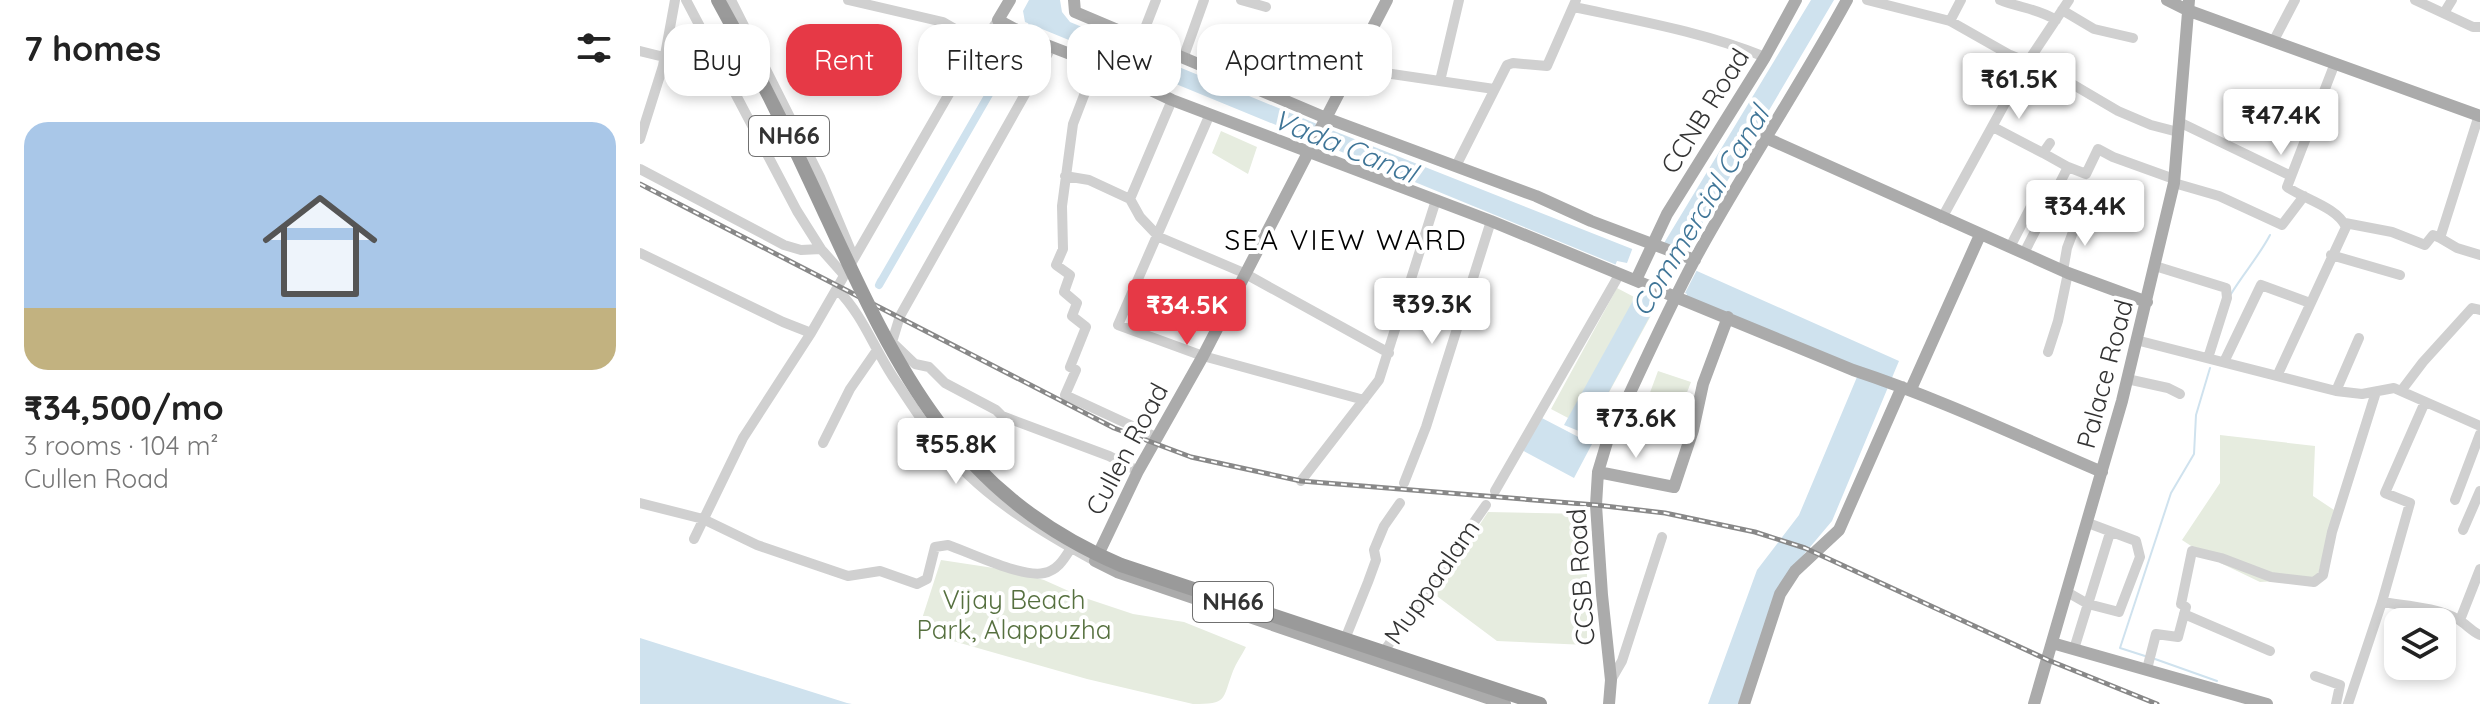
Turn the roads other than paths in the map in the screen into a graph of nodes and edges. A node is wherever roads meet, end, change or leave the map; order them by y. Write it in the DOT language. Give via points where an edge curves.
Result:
graph roads {
  1 [pos="675,0"];
  2 [pos="686,0"];
  3 [pos="718,0"];
  4 [pos="731,0"];
  5 [pos="848,0"];
  6 [pos="1010,0"];
  7 [pos="1156,0"];
  8 [pos="1204,0"];
  9 [pos="1241,0"];
  10 [pos="1387,0"];
  11 [pos="1459,0"];
  12 [pos="1847,0"];
  13 [pos="1867,0"];
  14 [pos="1961,0"];
  15 [pos="2000,0"];
  16 [pos="2069,0"];
  17 [pos="2167,0"];
  18 [pos="2295,0"];
  19 [pos="2415,0"];
  20 [pos="2452,0"];
  21 [pos="1074,1"];
  22 [pos="1790,2"];
  23 [pos="1575,4"];
  24 [pos="2188,5"];
  25 [pos="1266,7"];
  26 [pos="2444,13"];
  27 [pos="2059,15"];
  28 [pos="998,20"];
  29 [pos="1950,21"];
  30 [pos="670,24"];
  31 [pos="946,24"];
  32 [pos="995,24"];
  33 [pos="1004,24"];
  34 [pos="1102,24"];
  35 [pos="1147,24"];
  36 [pos="1374,24"];
  37 [pos="2480,27"];
  38 [pos="2133,38"];
  39 [pos="2273,42"];
  40 [pos="640,51"];
  41 [pos="1181,55"];
  42 [pos="1184,56"];
  43 [pos="664,57"];
  44 [pos="1765,57"];
  45 [pos="2027,63"];
  46 [pos="2335,63"];
  47 [pos="1392,74"];
  48 [pos="1440,81"];
  49 [pos="1494,89"];
  50 [pos="948,96"];
  51 [pos="1018,96"];
  52 [pos="1084,96"];
  53 [pos="1164,96"];
  54 [pos="1337,96"];
  55 [pos="1172,100"];
  56 [pos="1210,114"];
  57 [pos="2480,115"];
  58 [pos="1326,119"];
  59 [pos="2269,120"];
  60 [pos="1993,127"];
  61 [pos="2179,127"];
  62 [pos="2310,127"];
  63 [pos="1764,137"];
  64 [pos="640,139"];
  65 [pos="2050,143"];
  66 [pos="1311,148"];
  67 [pos="2043,153"];
  68 [pos="1456,166"];
  69 [pos="2068,167"];
  70 [pos="640,169"];
  71 [pos="1065,176"];
  72 [pos="2291,176"];
  73 [pos="2174,181"];
  74 [pos="2039,191"];
  75 [pos="2304,196"];
  76 [pos="1436,200"];
  77 [pos="1132,201"];
  78 [pos="2079,216"];
  79 [pos="1942,218"];
  80 [pos="1491,221"];
  81 [pos="2345,223"];
  82 [pos="1155,234"];
  83 [pos="1980,235"];
  84 [pos="2440,238"];
  85 [pos="2010,247"];
  86 [pos="1654,248"];
  87 [pos="821,249"];
  88 [pos="640,253"];
  89 [pos="2024,253"];
  90 [pos="2331,255"];
  91 [pos="2480,255"];
  92 [pos="854,258"];
  93 [pos="1690,261"];
  94 [pos="2155,266"];
  95 [pos="2065,272"];
  96 [pos="1244,273"];
  97 [pos="1619,275"];
  98 [pos="2400,275"];
  99 [pos="848,276"];
  100 [pos="1639,279"];
  101 [pos="837,289"];
  102 [pos="1673,294"];
  103 [pos="2147,302"];
  104 [pos="2310,303"];
  105 [pos="2480,310"];
  106 [pos="1728,317"];
  107 [pos="811,333"];
  108 [pos="2359,338"];
  109 [pos="2136,340"];
  110 [pos="877,350"];
  111 [pos="2048,352"];
  112 [pos="1389,353"];
  113 [pos="1203,356"];
  114 [pos="2208,358"];
  115 [pos="2224,362"];
  116 [pos="2278,374"];
  117 [pos="2127,379"];
  118 [pos="1902,386"];
  119 [pos="2336,391"];
  120 [pos="2401,391"];
  121 [pos="2376,392"];
  122 [pos="2180,394"];
  123 [pos="1364,400"];
  124 [pos="2425,402"];
  125 [pos="2480,426"];
  126 [pos="2480,434"];
  127 [pos="1156,437"];
  128 [pos="823,443"];
  129 [pos="1138,471"];
  130 [pos="1598,472"];
  131 [pos="2102,472"];
  132 [pos="1301,481"];
  133 [pos="1404,483"];
  134 [pos="1495,491"];
  135 [pos="2480,491"];
  136 [pos="2455,500"];
  137 [pos="640,503"];
  138 [pos="1400,503"];
  139 [pos="1486,505"];
  140 [pos="703,519"];
  141 [pos="2088,523"];
  142 [pos="2463,530"];
  143 [pos="2110,533"];
  144 [pos="1662,537"];
  145 [pos="694,539"];
  146 [pos="1071,548"];
  147 [pos="1095,561"];
  148 [pos="2480,569"];
  149 [pos="2067,592"];
  150 [pos="2382,602"];
  151 [pos="2088,604"];
  152 [pos="2184,614"];
  153 [pos="2460,620"];
  154 [pos="2480,635"];
  155 [pos="2052,643"];
  156 [pos="1342,647"];
  157 [pos="2074,649"];
  158 [pos="2270,651"];
  159 [pos="1378,660"];
  160 [pos="2147,666"];
  161 [pos="2315,676"];
  162 [pos="1611,680"];
  163 [pos="2355,684"];
  164 [pos="2340,685"];
  165 [pos="1505,704"];
  166 [pos="1540,704"];
  167 [pos="1609,704"];
  168 [pos="1744,704"];
  169 [pos="2034,704"];
  170 [pos="2267,704"];
  171 [pos="2336,704"];
  172 [pos="2348,704"];
  1 -- 30 [label="street"];
  2 -- 87 [label="street"];
  3 -- 99 [label="highway, NH66, bridge" via="763,83"];
  4 -- 92 [label="street" via="820,177"];
  5 -- 31 [label="street"];
  6 -- 28 [label="main road"];
  7 -- 35 [label="street"];
  8 -- 42 [label="street"];
  9 -- 25 [label="street"];
  10 -- 36 [label="main road"];
  11 -- 48 [label="street"];
  12 -- 63 [label="main road"];
  13 -- 29 [label="street"];
  14 -- 29 [label="street"];
  15 -- 27 [label="street"];
  16 -- 27 [label="street"];
  17 -- 24 [label="main road"];
  18 -- 39 [label="street"];
  19 -- 26 [label="street"];
  20 -- 26 [label="street"];
  21 -- 34 [label="main road" via="1075,12"];
  22 -- 44 [label="main road, CCNB Road"];
  23 -- 44 [label="street" via="1698,34"];
  23 -- 49 [label="street" via="1547,66 1510,63"];
  24 -- 39 [label="main road"];
  24 -- 61 [label="main road, Palace Road"];
  26 -- 37 [label="street"];
  27 -- 38 [label="street"];
  27 -- 45 [label="street"];
  28 -- 32 [label="street"];
  28 -- 33 [label="main road"];
  29 -- 45 [label="street"];
  39 -- 46 [label="main road"];
  40 -- 43 [label="street"];
  41 -- 42 [label="main road"];
  42 -- 58 [label="main road"];
  43 -- 64 [label="street"];
  44 -- 86 [label="main road, CCNB Road"];
  45 -- 60 [label="street"];
  45 -- 61 [label="street" via="2151,125"];
  46 -- 57 [label="main road"];
  46 -- 62 [label="street"];
  47 -- 48 [label="street"];
  48 -- 49 [label="street"];
  49 -- 68 [label="street"];
  50 -- 92 [label="street"];
  51 -- 129 [label="street" via="900,316 892,342 915,364 929,367 945,383 1002,416"];
  52 -- 71 [label="street" via="1073,124"];
  53 -- 55 [label="main road"];
  54 -- 58 [label="main road"];
  55 -- 56 [label="main road"];
  55 -- 77 [label="street"];
  56 -- 66 [label="main road"];
  56 -- 82 [label="street"];
  57 -- 84 [label="street"];
  58 -- 66 [label="main road, Cullen Road"];
  58 -- 68 [label="main road"];
  59 -- 62 [label="street" via="2273,115"];
  60 -- 67 [label="street"];
  60 -- 79 [label="street"];
  61 -- 72 [label="street"];
  61 -- 73 [label="main road, Palace Road"];
  62 -- 72 [label="street"];
  63 -- 79 [label="main road"];
  63 -- 93 [label="main road"];
  65 -- 67 [label="street"];
  66 -- 76 [label="main road"];
  66 -- 96 [label="main road, Cullen Road"];
  67 -- 69 [label="street"];
  68 -- 86 [label="main road"];
  69 -- 73 [label="street" via="2086,174 2098,149"];
  69 -- 89 [label="street"];
  70 -- 87 [label="street" via="784,245"];
  71 -- 77 [label="street" via="1089,180"];
  71 -- 127 [label="street" via="1063,249 1056,265 1070,275 1064,292 1077,303 1072,316 1086,327 1065,395"];
  72 -- 75 [label="street" via="2287,187"];
  73 -- 75 [label="street" via="2282,225"];
  73 -- 94 [label="main road, Palace Road"];
  74 -- 85 [label="street"];
  75 -- 81 [label="street"];
  76 -- 80 [label="main road"];
  76 -- 112 [label="street"];
  77 -- 82 [label="street"];
  78 -- 95 [label="street"];
  79 -- 83 [label="main road"];
  80 -- 97 [label="main road"];
  80 -- 133 [label="street"];
  81 -- 84 [label="street" via="2425,245 2433,235"];
  81 -- 90 [label="street"];
  82 -- 96 [label="street"];
  82 -- 113 [label="street" via="1118,325"];
  83 -- 85 [label="main road"];
  83 -- 118 [label="main road"];
  84 -- 91 [label="street"];
  85 -- 89 [label="main road"];
  86 -- 93 [label="main road"];
  86 -- 100 [label="main road, CCNB Road"];
  87 -- 99 [label="street"];
  88 -- 107 [label="street"];
  89 -- 95 [label="main road"];
  90 -- 98 [label="street"];
  90 -- 104 [label="street"];
  92 -- 99 [label="street"];
  93 -- 102 [label="main road, CCSB Road"];
  94 -- 103 [label="main road, Palace Road"];
  94 -- 114 [label="street" via="2226,288"];
  95 -- 103 [label="main road"];
  95 -- 111 [label="street"];
  96 -- 112 [label="street"];
  96 -- 113 [label="main road, Cullen Road"];
  97 -- 100 [label="main road"];
  97 -- 134 [label="street, Muppaalam"];
  99 -- 101 [label="street"];
  99 -- 166 [label="highway, NH66, bridge" via="913,387 955,445 1006,497 1042,523 1092,553"];
  100 -- 102 [label="main road"];
  101 -- 107 [label="street"];
  101 -- 110 [label="street" via="856,309"];
  102 -- 106 [label="main road"];
  102 -- 130 [label="main road, CCSB Road"];
  103 -- 109 [label="main road, Palace Road"];
  104 -- 115 [label="street" via="2261,285"];
  104 -- 116 [label="street"];
  105 -- 120 [label="street" via="2472,308"];
  106 -- 118 [label="main road"];
  106 -- 130 [label="main road" via="1674,487"];
  107 -- 140 [label="street" via="743,438"];
  108 -- 119 [label="street"];
  109 -- 114 [label="street"];
  109 -- 117 [label="main road, Palace Road"];
  110 -- 128 [label="street"];
  110 -- 146 [label="street" via="940,444 970,476"];
  112 -- 123 [label="street"];
  113 -- 123 [label="street"];
  113 -- 127 [label="main road, Cullen Road"];
  114 -- 115 [label="street"];
  115 -- 116 [label="street"];
  116 -- 119 [label="street"];
  117 -- 122 [label="street"];
  117 -- 131 [label="main road, Palace Road"];
  118 -- 131 [label="main road"];
  118 -- 168 [label="main road" via="1839,530 1795,571 1780,594"];
  119 -- 121 [label="street"];
  120 -- 121 [label="street"];
  120 -- 124 [label="street"];
  121 -- 152 [label="street" via="2323,575 2314,582 2271,577 2192,551 2181,604"];
  123 -- 132 [label="street"];
  124 -- 125 [label="street"];
  124 -- 150 [label="street" via="2385,493 2410,503"];
  126 -- 136 [label="street"];
  127 -- 129 [label="main road, Cullen Road"];
  129 -- 147 [label="main road, Cullen Road"];
  130 -- 162 [label="main road, CCSB Road"];
  131 -- 141 [label="main road, Palace Road"];
  135 -- 142 [label="street"];
  137 -- 140 [label="street"];
  138 -- 156 [label="street" via="1374,550 1376,560"];
  139 -- 159 [label="street, Muppaalam"];
  140 -- 145 [label="street"];
  140 -- 146 [label="street" via="757,545 848,576 880,571 917,584 927,579 935,547 948,545 1029,573 1059,566"];
  141 -- 143 [label="street"];
  141 -- 149 [label="main road, Palace Road"];
  143 -- 151 [label="street"];
  143 -- 151 [label="street" via="2136,541 2140,557 2119,612"];
  144 -- 162 [label="street"];
  146 -- 147 [label="street"];
  147 -- 156 [label="main road"];
  148 -- 153 [label="street"];
  149 -- 151 [label="street"];
  149 -- 155 [label="main road, Palace Road"];
  150 -- 153 [label="street"];
  150 -- 163 [label="street"];
  151 -- 157 [label="street"];
  152 -- 158 [label="street"];
  152 -- 160 [label="street" via="2178,637 2156,634"];
  153 -- 154 [label="street"];
  155 -- 157 [label="main road"];
  155 -- 169 [label="main road, Palace Road"];
  156 -- 159 [label="main road"];
  157 -- 160 [label="main road"];
  159 -- 165 [label="main road"];
  160 -- 170 [label="main road"];
  161 -- 164 [label="street"];
  162 -- 167 [label="main road, CCSB Road"];
  163 -- 164 [label="street"];
  163 -- 172 [label="street"];
  164 -- 171 [label="street"];
}
